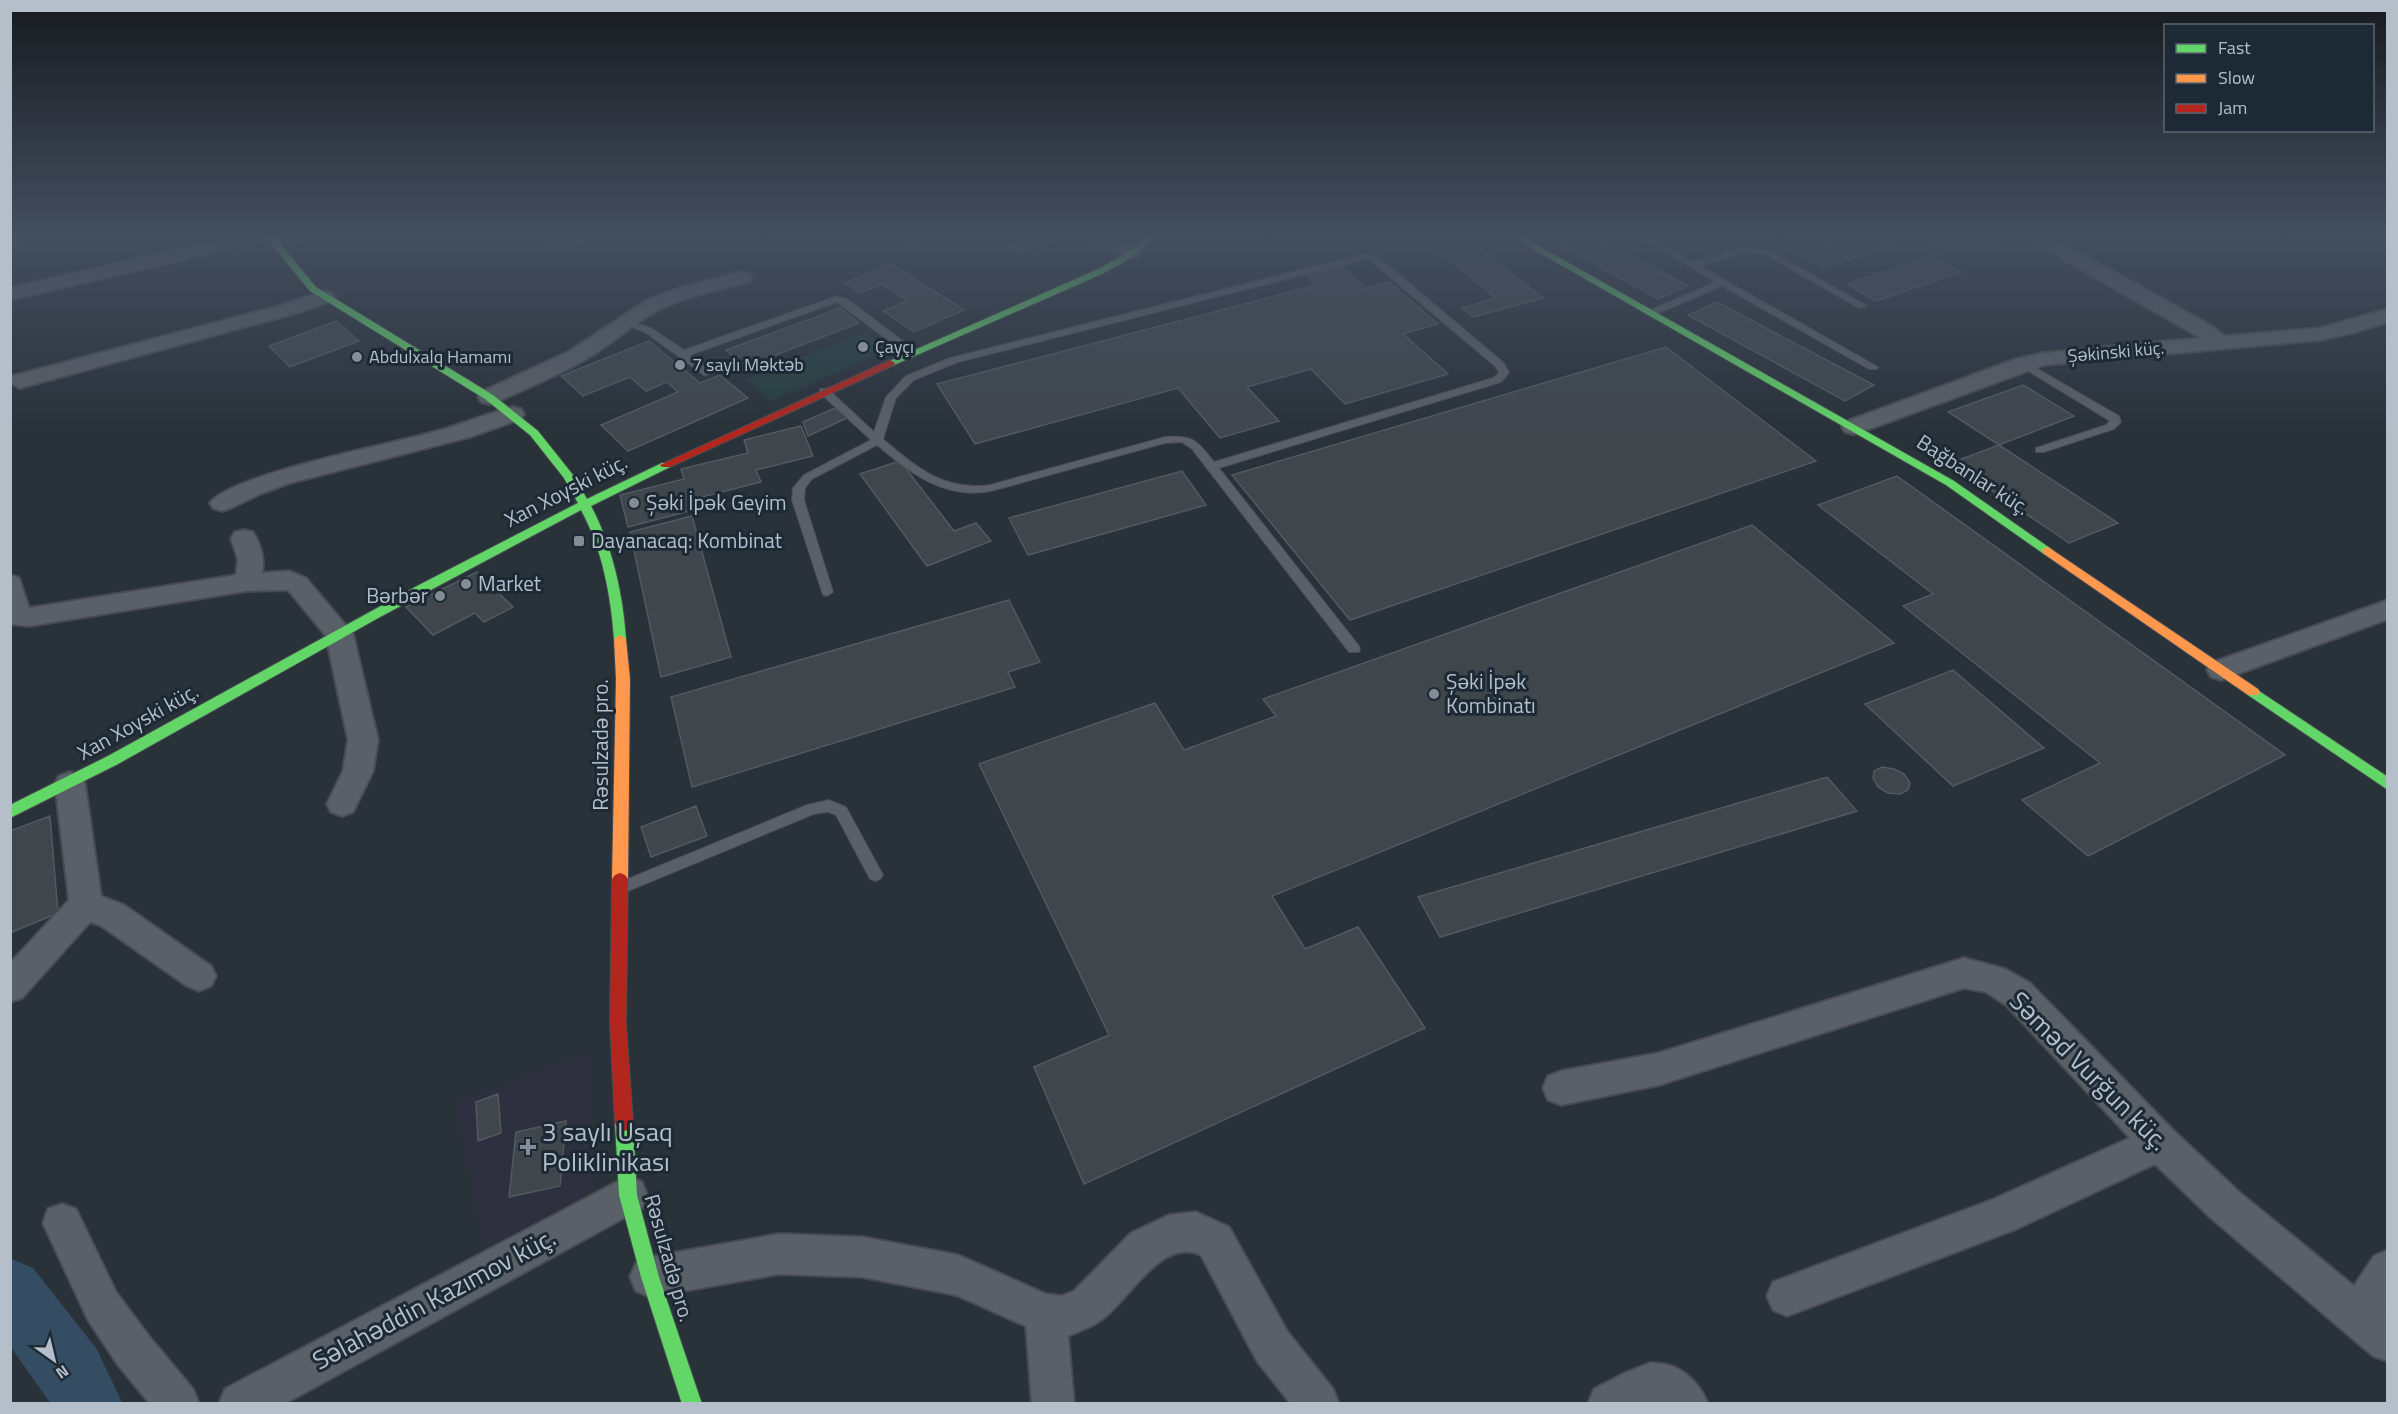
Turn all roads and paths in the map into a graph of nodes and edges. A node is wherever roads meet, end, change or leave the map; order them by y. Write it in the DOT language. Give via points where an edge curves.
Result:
graph roads {
  1 [pos="310,302"];
  2 [pos="333,302"];
  3 [pos="658,302"];
  4 [pos="829,302"];
  5 [pos="845,302"];
  6 [pos="1030,302"];
  7 [pos="1184,302"];
  8 [pos="1426,302"];
  9 [pos="1631,302"];
  10 [pos="1677,302"];
  11 [pos="1756,302"];
  12 [pos="1855,302"];
  13 [pos="2154,302"];
  14 [pos="1862,306"];
  15 [pos="1651,313"];
  16 [pos="2383,321"];
  17 [pos="623,322"];
  18 [pos="2221,343"];
  19 [pos="912,353"];
  20 [pos="684,354"];
  21 [pos="2024,364"];
  22 [pos="1874,367"];
  23 [pos="705,373"];
  24 [pos="20,381"];
  25 [pos="824,391"];
  26 [pos="489,397"];
  27 [pos="513,414"];
  28 [pos="1853,427"];
  29 [pos="877,441"];
  30 [pos="2040,450"];
  31 [pos="1211,466"];
  32 [pos="222,503"];
  33 [pos="585,503"];
  34 [pos="244,538"];
  35 [pos="246,582"];
  36 [pos="10,584"];
  37 [pos="827,592"];
  38 [pos="2388,609"];
  39 [pos="15,620"];
  40 [pos="339,634"];
  41 [pos="1354,650"];
  42 [pos="2221,670"];
  43 [pos="70,784"];
  44 [pos="2388,785"];
  45 [pos="342,804"];
  46 [pos="10,813"];
  47 [pos="875,875"];
  48 [pos="621,888"];
  49 [pos="81,909"];
  50 [pos="199,976"];
  51 [pos="10,987"];
  52 [pos="1561,1088"];
  53 [pos="2160,1143"];
  54 [pos="628,1195"];
  55 [pos="62,1223"];
  56 [pos="2388,1270"];
  57 [pos="650,1277"];
  58 [pos="1787,1296"];
  59 [pos="1045,1314"];
  60 [pos="2373,1328"];
  61 [pos="248,1401"];
  62 [pos="178,1404"];
  63 [pos="692,1404"];
  64 [pos="1053,1404"];
  65 [pos="1318,1404"];
  66 [pos="1609,1404"];
  67 [pos="1687,1404"];
  1 -- 24 [label="street"];
  2 -- 26 [label="street, Rəsulzadə pro."];
  3 -- 17 [label="street"];
  4 -- 20 [label="lane"];
  5 -- 19 [label="lane"];
  6 -- 19 [label="street, Xan Xoyski küç."];
  7 -- 29 [label="lane" via="954,360 910,378 891,397"];
  8 -- 31 [label="lane" via="1500,365 1504,373 1497,380"];
  9 -- 15 [label="street, Bağbanlar küç."];
  10 -- 15 [label="lane"];
  11 -- 22 [label="lane"];
  12 -- 14 [label="lane"];
  13 -- 18 [label="street"];
  15 -- 28 [label="street, Bağbanlar küç."];
  16 -- 18 [label="street, Şəkinski küç." via="2320,334"];
  17 -- 20 [label="lane" via="648,330"];
  17 -- 26 [label="street" via="576,356"];
  18 -- 21 [label="street, Şəkinski küç."];
  19 -- 25 [label="street, Xan Xoyski küç."];
  20 -- 23 [label="lane"];
  21 -- 28 [label="street, Şəkinski küç."];
  21 -- 30 [label="lane" via="2115,418 2116,423"];
  25 -- 29 [label="lane"];
  25 -- 33 [label="street, Xan Xoyski küç."];
  26 -- 27 [label="street, Rəsulzadə pro."];
  27 -- 32 [label="street" via="469,431 281,478"];
  27 -- 33 [label="street, Rəsulzadə pro." via="551,452"];
  28 -- 42 [label="street, Bağbanlar küç." via="1969,495"];
  29 -- 31 [label="lane" via="927,476 950,488 971,491 1165,440 1184,439"];
  29 -- 37 [label="lane" via="808,477 799,488 798,500"];
  31 -- 41 [label="lane"];
  33 -- 40 [label="street, Xan Xoyski küç."];
  33 -- 48 [label="street, Rəsulzadə pro." via="607,558 618,620 623,679"];
  34 -- 35 [label="street" via="252,568"];
  35 -- 39 [label="street"];
  35 -- 40 [label="street" via="289,580"];
  36 -- 39 [label="street"];
  38 -- 42 [label="street"];
  40 -- 43 [label="street, Xan Xoyski küç."];
  40 -- 45 [label="street" via="363,740 358,771"];
  42 -- 44 [label="street, Bağbanlar küç."];
  43 -- 46 [label="street, Xan Xoyski küç."];
  43 -- 49 [label="street" via="85,900"];
  47 -- 48 [label="lane" via="841,812 829,806 812,809"];
  48 -- 54 [label="street, Rəsulzadə pro." via="618,1023"];
  49 -- 50 [label="street" via="95,908 112,915"];
  49 -- 51 [label="street"];
  52 -- 53 [label="street, Səməd Vurğun küç." via="1659,1069 1964,973 1994,979 2018,994"];
  53 -- 58 [label="street" via="2000,1216"];
  53 -- 60 [label="street, Səməd Vurğun küç." via="2225,1205"];
  54 -- 57 [label="street, Rəsulzadə pro."];
  54 -- 61 [label="street, Səlahəddin Kazımov küç."];
  55 -- 62 [label="street" via="102,1306"];
  56 -- 60 [label="street"];
  57 -- 59 [label="street" via="779,1254 862,1257 958,1275"];
  57 -- 63 [label="street, Rəsulzadə pro."];
  59 -- 64 [label="street"];
  59 -- 65 [label="street" via="1064,1317 1088,1305 1145,1247 1169,1235 1196,1232 1215,1241 1272,1346"];
  66 -- 67 [label="street" via="1654,1382 1670,1386"];
}
